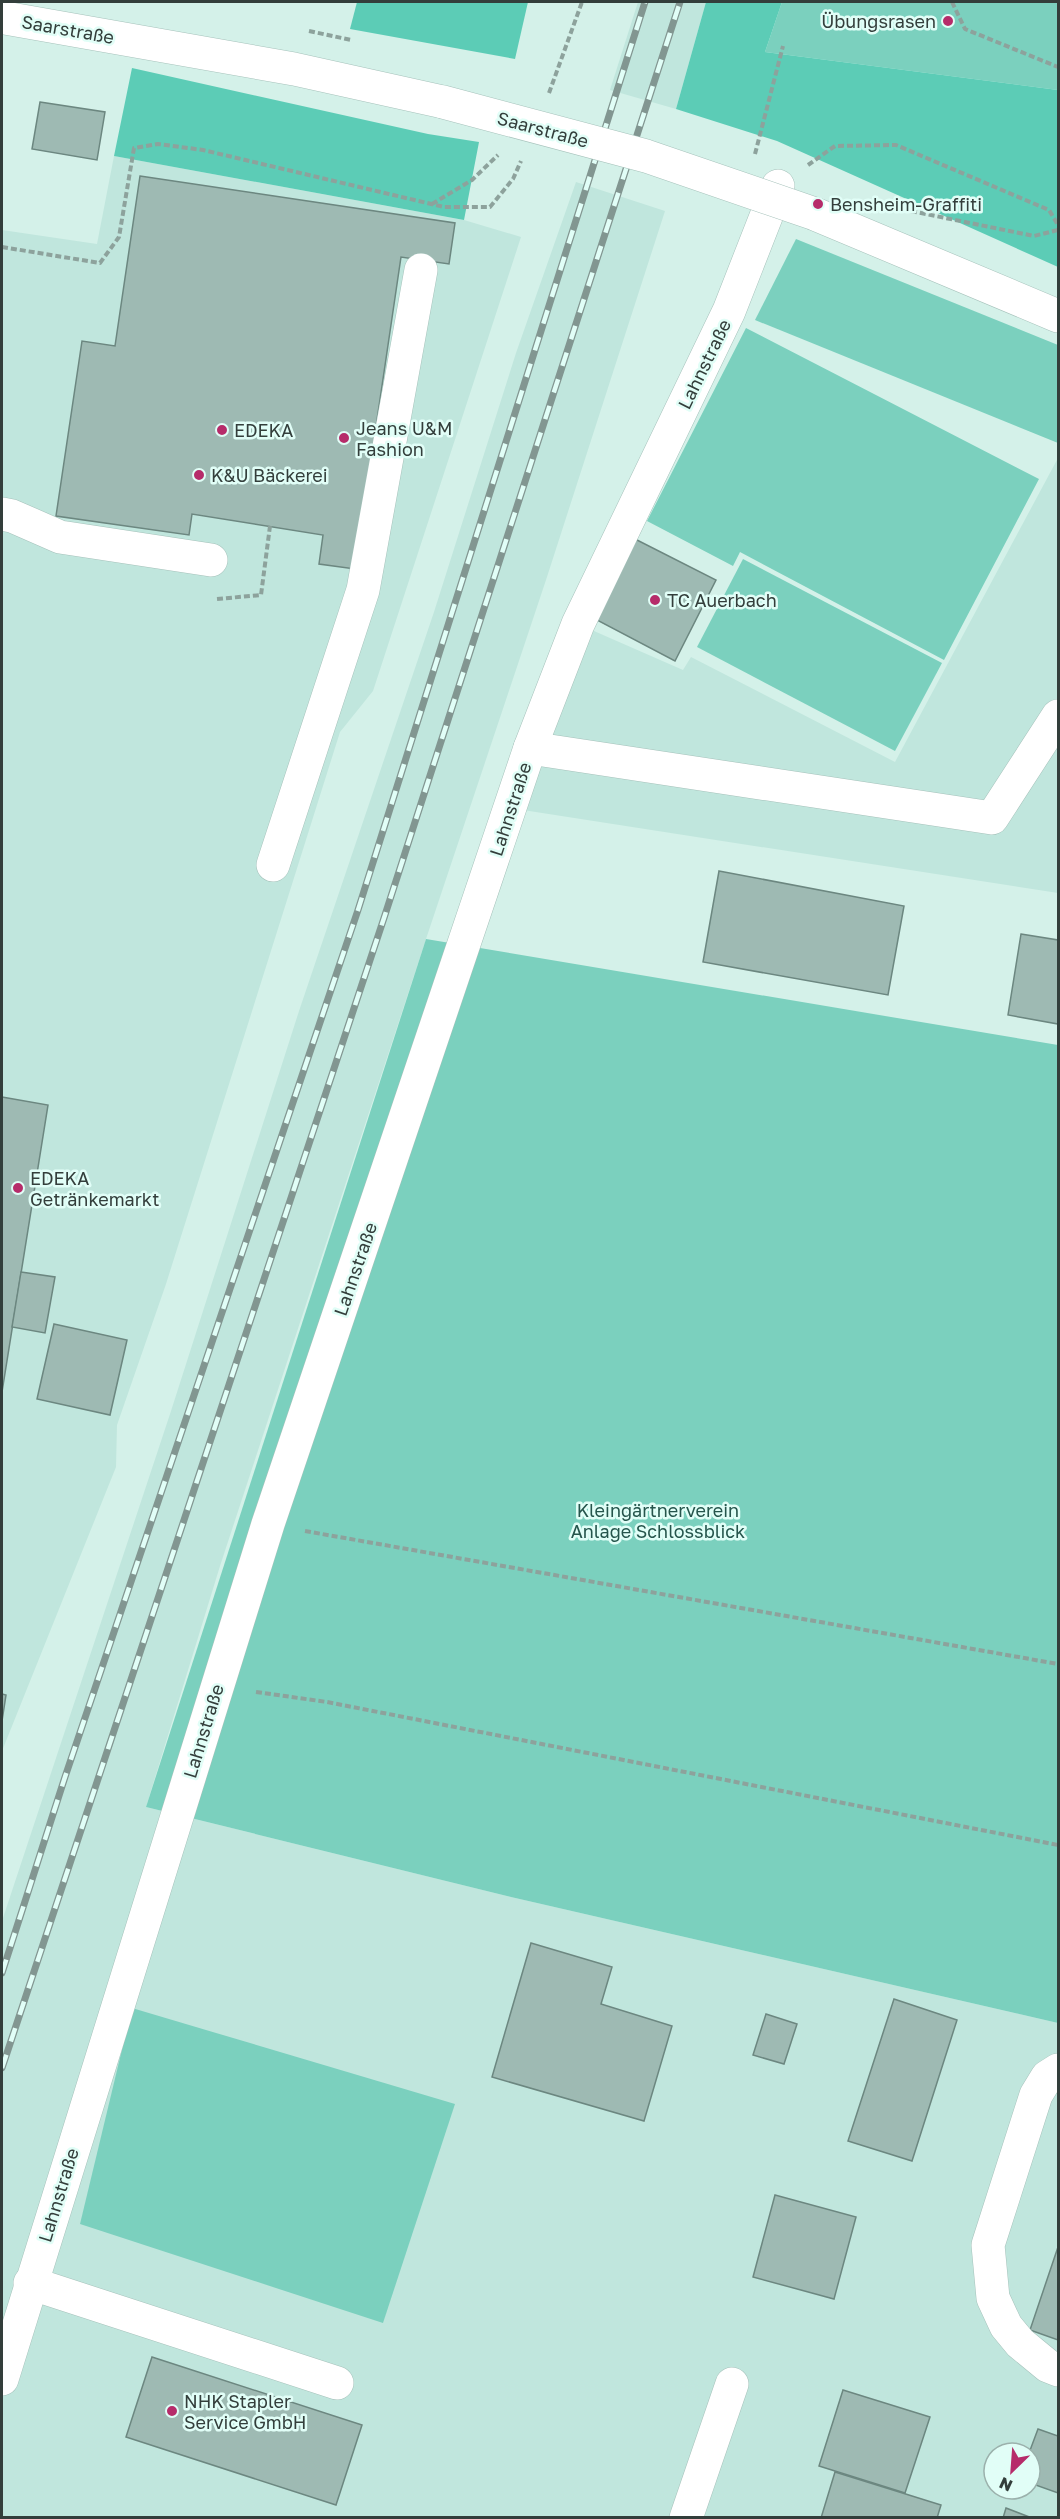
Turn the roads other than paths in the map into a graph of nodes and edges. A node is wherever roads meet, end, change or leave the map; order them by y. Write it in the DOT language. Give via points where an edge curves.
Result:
graph roads {
  1 [pos="5,19"];
  2 [pos="778,186"];
  3 [pos="422,270"];
  4 [pos="1059,316"];
  5 [pos="2,514"];
  6 [pos="211,560"];
  7 [pos="1059,716"];
  8 [pos="530,748"];
  9 [pos="273,865"];
  10 [pos="1059,2070"];
  11 [pos="30,2283"];
  12 [pos="1059,2370"];
  13 [pos="2,2379"];
  14 [pos="338,2383"];
  15 [pos="732,2384"];
  16 [pos="686,2517"];
  1 -- 4 [label="street, Saarstraße, bridge" via="294,69 443,102 646,156 815,214"];
  2 -- 8 [label="street, Lahnstraße" via="729,311 578,624"];
  3 -- 9 [label="street" via="363,590"];
  5 -- 6 [label="street" via="60,537"];
  7 -- 8 [label="street" via="992,818"];
  8 -- 11 [label="street, Lahnstraße" via="268,1524"];
  10 -- 12 [label="street" via="1047,2077 1036,2095 988,2245 993,2298 1006,2326 1020,2343"];
  11 -- 13 [label="street, Lahnstraße"];
  11 -- 14 [label="street"];
  15 -- 16 [label="street"];
}
